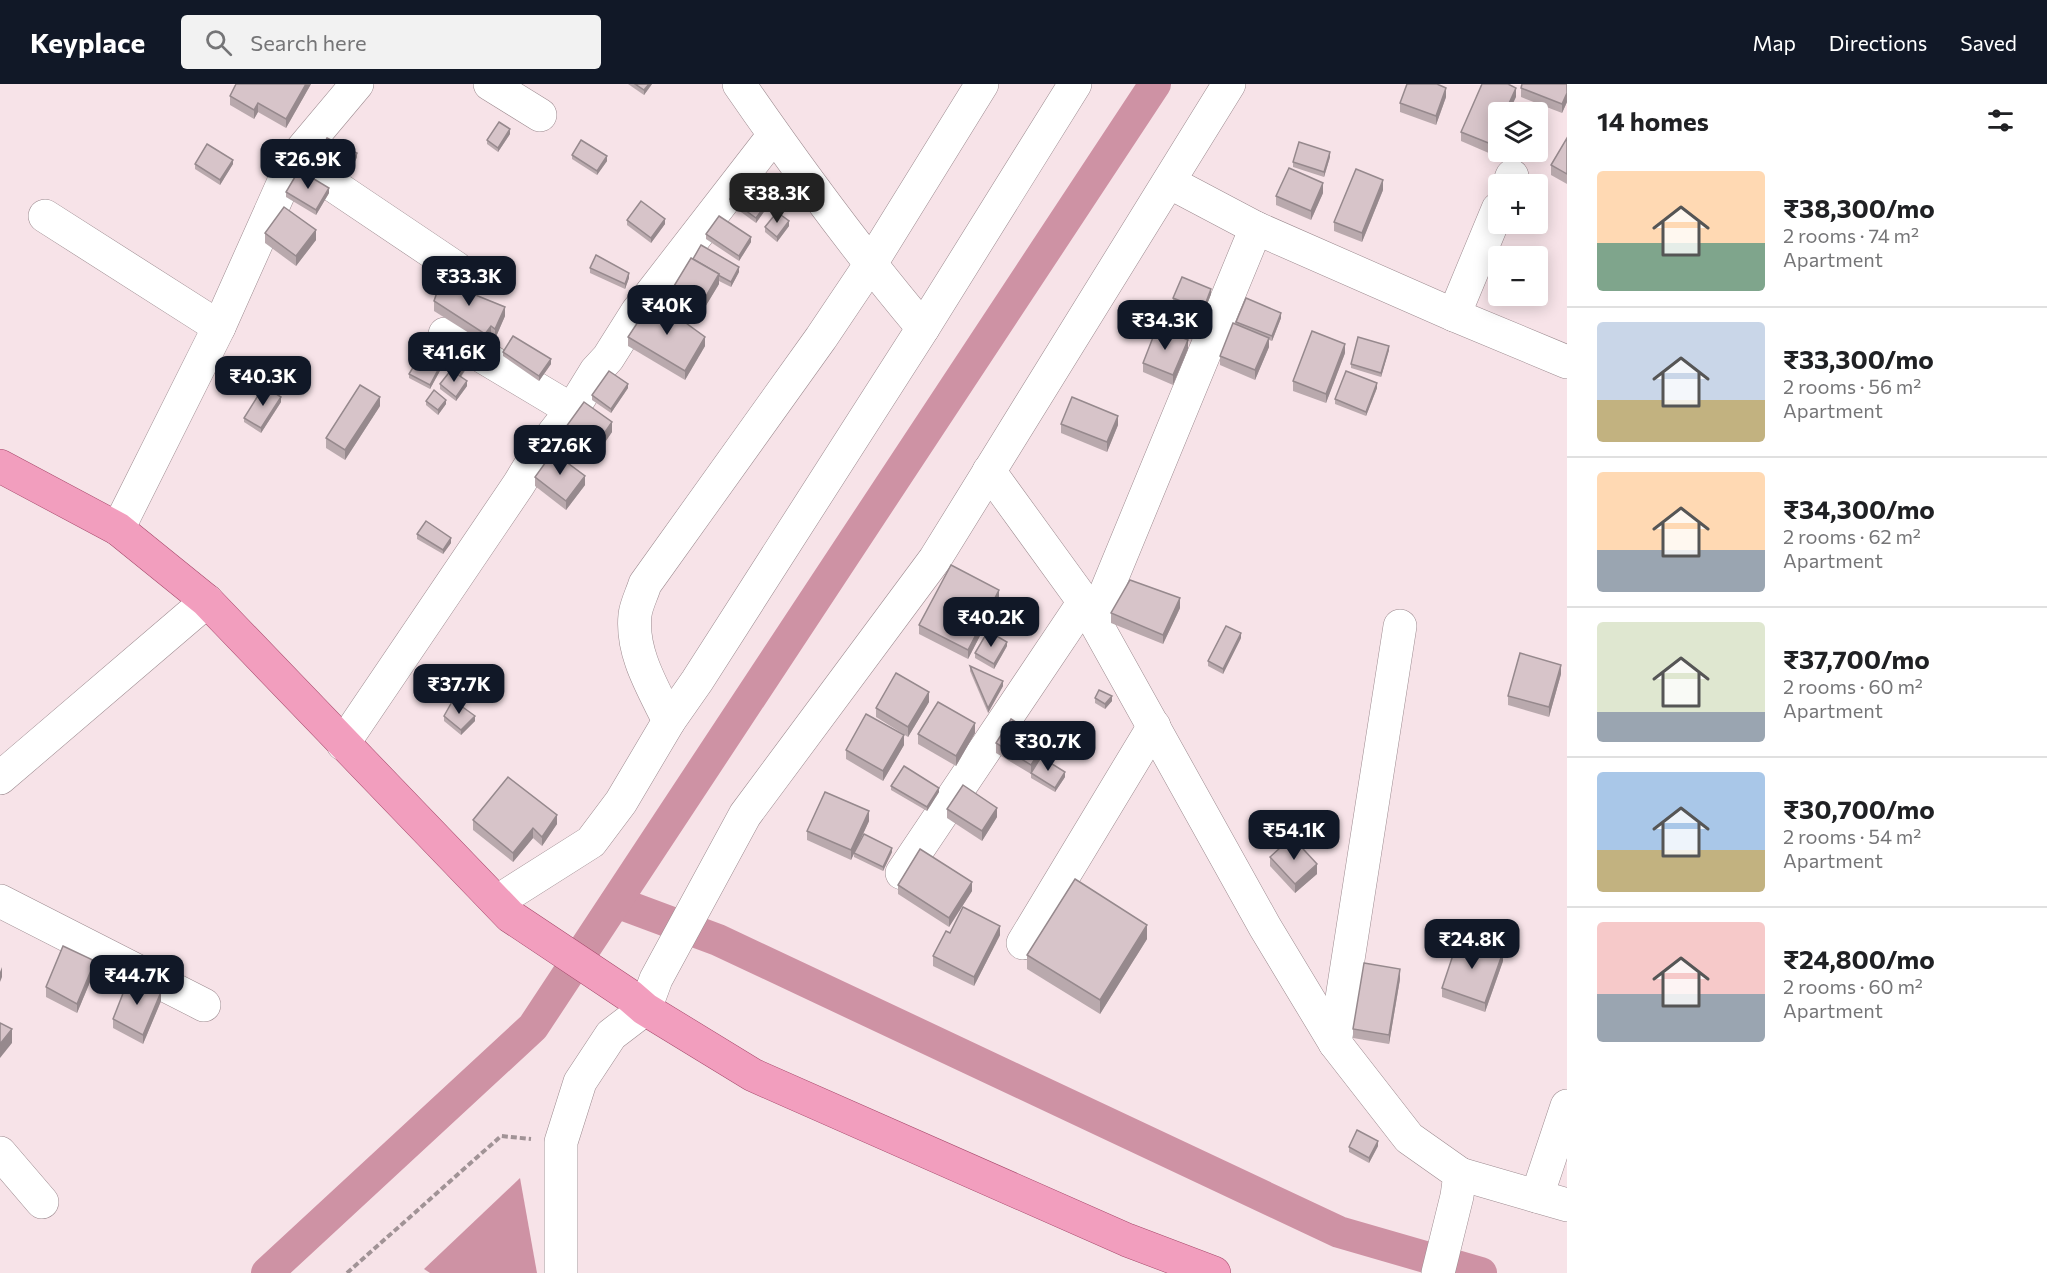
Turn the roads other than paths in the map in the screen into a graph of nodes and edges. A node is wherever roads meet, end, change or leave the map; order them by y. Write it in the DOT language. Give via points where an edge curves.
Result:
graph roads {
  1 [pos="357,84"];
  2 [pos="490,84"];
  3 [pos="739,84"];
  4 [pos="982,84"];
  5 [pos="1075,84"];
  6 [pos="1228,84"];
  7 [pos="540,115"];
  8 [pos="774,135"];
  9 [pos="294,159"];
  10 [pos="1169,182"];
  11 [pos="45,216"];
  12 [pos="1256,228"];
  13 [pos="1488,233"];
  14 [pos="870,265"];
  15 [pos="456,268"];
  16 [pos="1454,315"];
  17 [pos="219,327"];
  18 [pos="923,328"];
  19 [pos="444,334"];
  20 [pos="1567,362"];
  21 [pos="572,410"];
  22 [pos="0,466"];
  23 [pos="989,471"];
  24 [pos="118,529"];
  25 [pos="207,601"];
  26 [pos="1089,611"];
  27 [pos="1400,626"];
  28 [pos="669,721"];
  29 [pos="1154,726"];
  30 [pos="343,744"];
  31 [pos="0,778"];
  32 [pos="902,873"];
  33 [pos="0,901"];
  34 [pos="504,908"];
  35 [pos="1023,943"];
  36 [pos="644,995"];
  37 [pos="204,1005"];
  38 [pos="1335,1043"];
  39 [pos="1567,1106"];
  40 [pos="0,1153"];
  41 [pos="1459,1185"];
  42 [pos="1552,1200"];
  43 [pos="42,1202"];
  44 [pos="561,1273"];
  45 [pos="1214,1273"];
  46 [pos="1438,1273"];
  1 -- 9 [label="street"];
  2 -- 7 [label="street"];
  3 -- 8 [label="street"];
  4 -- 14 [label="street"];
  5 -- 18 [label="street"];
  6 -- 10 [label="street"];
  8 -- 14 [label="street"];
  8 -- 21 [label="street" via="637,312"];
  9 -- 15 [label="street"];
  9 -- 17 [label="street"];
  10 -- 12 [label="street"];
  10 -- 23 [label="street"];
  11 -- 17 [label="street"];
  12 -- 16 [label="street"];
  12 -- 26 [label="street"];
  13 -- 16 [label="street"];
  14 -- 18 [label="street"];
  14 -- 28 [label="street" via="645,584 635,614 636,639 641,662"];
  16 -- 20 [label="street"];
  17 -- 24 [label="street"];
  18 -- 28 [label="street"];
  19 -- 21 [label="street"];
  21 -- 30 [label="street" via="536,456"];
  22 -- 24 [label="main road"];
  23 -- 26 [label="street"];
  23 -- 36 [label="street" via="935,560 745,815"];
  24 -- 25 [label="main road"];
  25 -- 30 [label="main road"];
  25 -- 31 [label="street"];
  26 -- 29 [label="street"];
  26 -- 32 [label="street"];
  27 -- 38 [label="street"];
  28 -- 34 [label="street" via="621,802 591,842"];
  29 -- 35 [label="street"];
  29 -- 38 [label="street" via="1265,927"];
  30 -- 34 [label="main road"];
  33 -- 37 [label="street"];
  34 -- 36 [label="main road"];
  36 -- 44 [label="street" via="580,1082 561,1142"];
  36 -- 45 [label="main road" via="753,1075 1126,1240"];
  38 -- 41 [label="street" via="1409,1138"];
  39 -- 42 [label="street"];
  40 -- 43 [label="street"];
  41 -- 42 [label="street"];
  41 -- 46 [label="street"];
}
